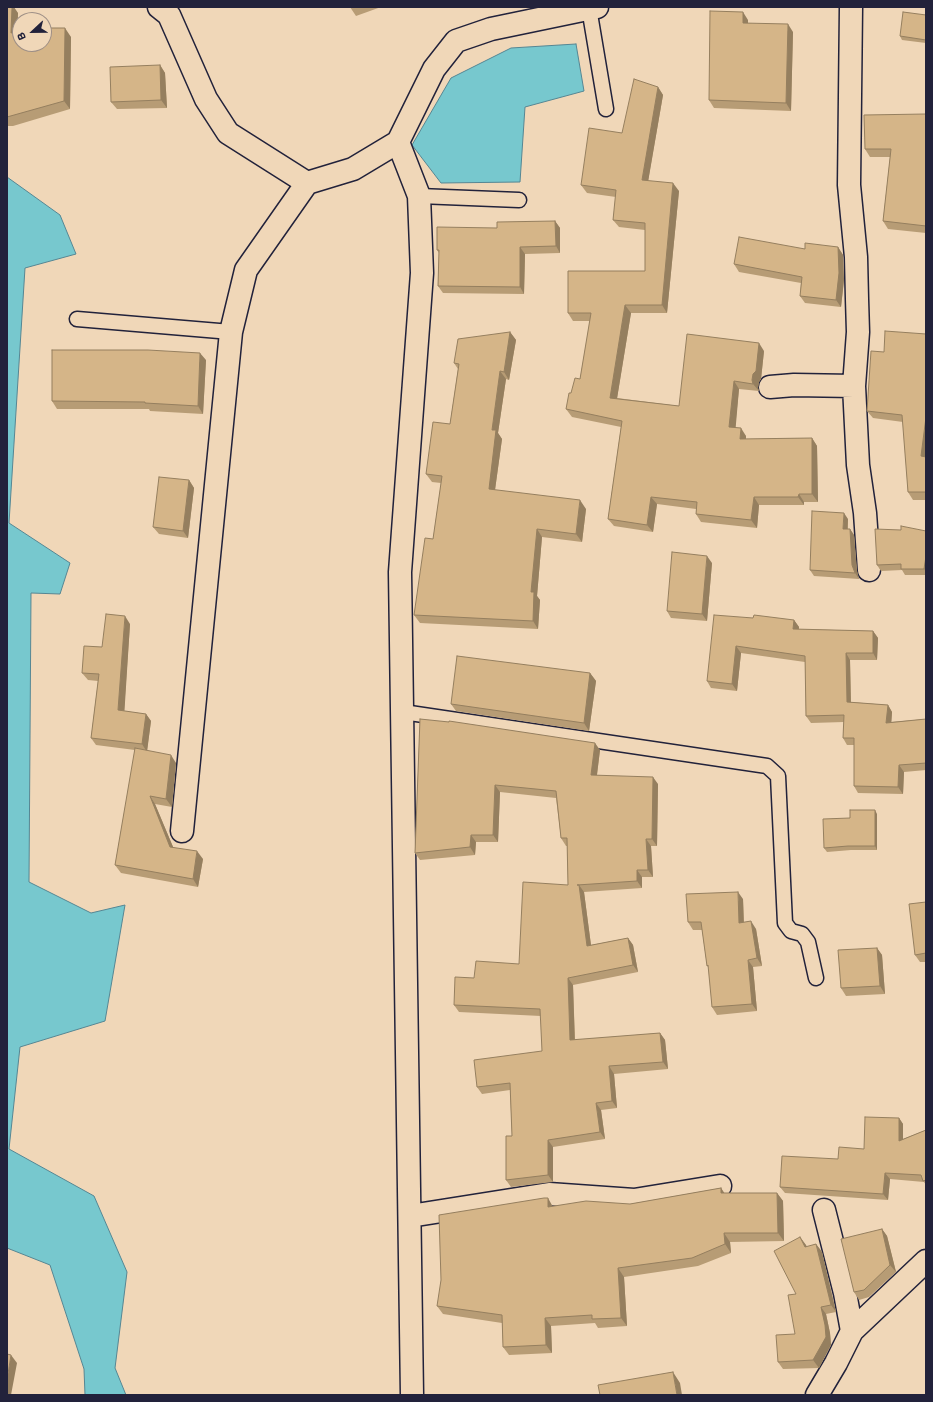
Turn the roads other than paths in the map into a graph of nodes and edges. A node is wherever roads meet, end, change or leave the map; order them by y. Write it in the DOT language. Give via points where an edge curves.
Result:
graph roads {
  1 [pos="159,7"];
  2 [pos="851,7"];
  3 [pos="593,8"];
  4 [pos="606,109"];
  5 [pos="398,142"];
  6 [pos="307,183"];
  7 [pos="419,196"];
  8 [pos="519,200"];
  9 [pos="77,319"];
  10 [pos="231,332"];
  11 [pos="854,386"];
  12 [pos="770,387"];
  13 [pos="870,570"];
  14 [pos="403,712"];
  15 [pos="182,831"];
  16 [pos="816,978"];
  17 [pos="720,1186"];
  18 [pos="824,1210"];
  19 [pos="410,1216"];
  20 [pos="926,1261"];
  21 [pos="852,1331"];
  22 [pos="412,1395"];
  23 [pos="817,1395"];
  1 -- 6 [label="street" via="169,15 206,99 228,133"];
  2 -- 11 [label="street" via="849,185 856,257 858,325"];
  3 -- 4 [label="lane"];
  3 -- 5 [label="street" via="491,29 456,41 434,69"];
  5 -- 6 [label="street" via="353,169"];
  5 -- 7 [label="street"];
  6 -- 10 [label="street" via="246,270"];
  7 -- 8 [label="lane"];
  7 -- 14 [label="street" via="422,273 400,572"];
  9 -- 10 [label="lane"];
  10 -- 15 [label="street"];
  11 -- 12 [label="street"];
  11 -- 13 [label="street" via="858,465"];
  14 -- 16 [label="lane" via="767,766 778,776 785,923 791,931 802,934 808,942"];
  14 -- 19 [label="street"];
  17 -- 19 [label="street" via="634,1200 549,1194"];
  18 -- 21 [label="street"];
  19 -- 22 [label="street"];
  20 -- 21 [label="street"];
  21 -- 23 [label="street"];
}
